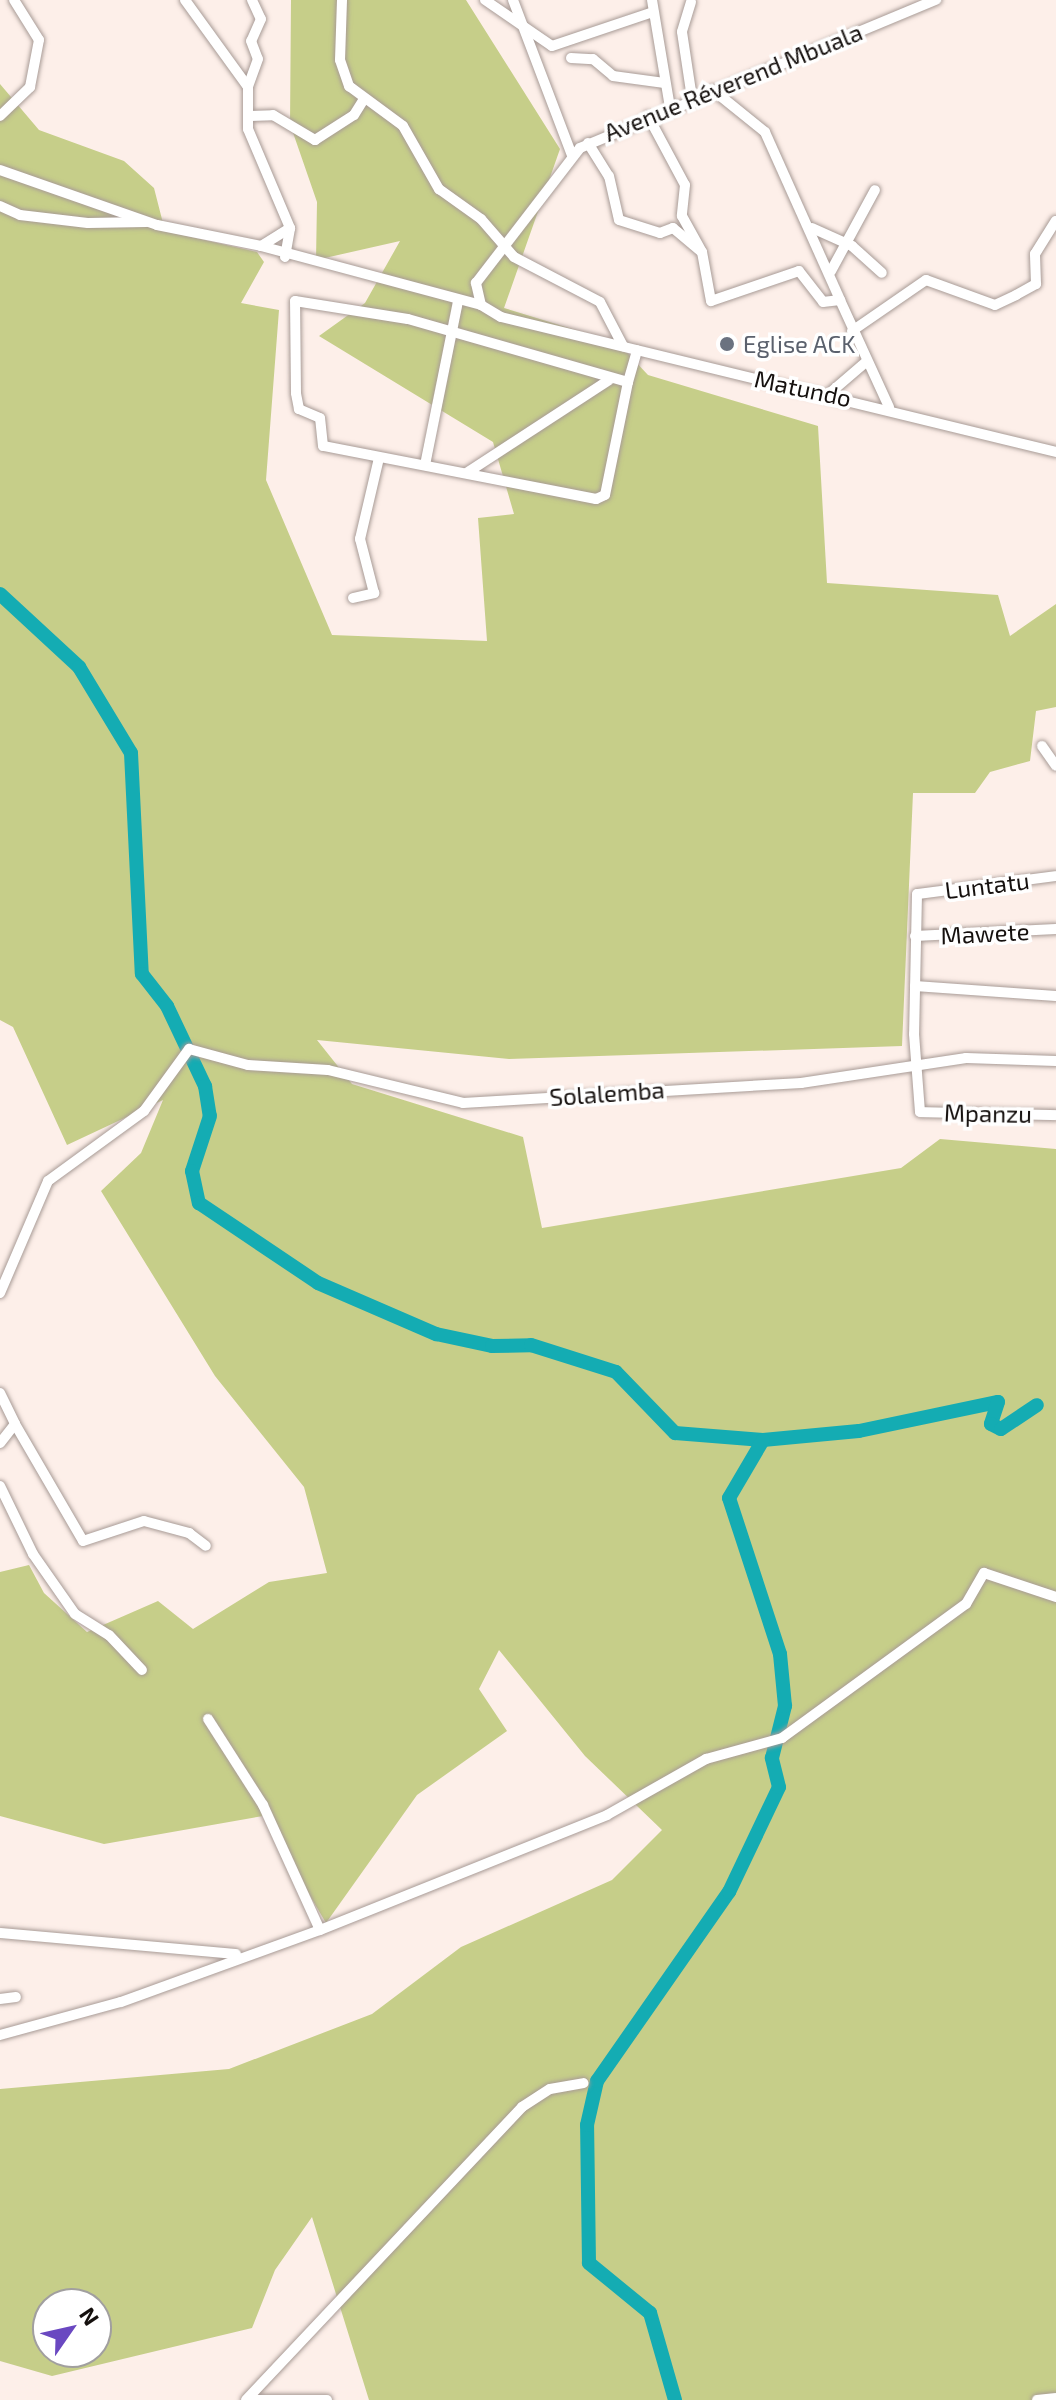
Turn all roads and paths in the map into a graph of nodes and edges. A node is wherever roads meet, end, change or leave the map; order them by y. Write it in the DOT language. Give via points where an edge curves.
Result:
graph roads {
  1 [pos="14,0"];
  2 [pos="185,0"];
  3 [pos="252,0"];
  4 [pos="342,0"];
  5 [pos="485,0"];
  6 [pos="513,0"];
  7 [pos="652,0"];
  8 [pos="936,0"];
  9 [pos="691,2"];
  10 [pos="653,12"];
  11 [pos="518,23"];
  12 [pos="571,58"];
  13 [pos="665,83"];
  14 [pos="248,87"];
  15 [pos="713,90"];
  16 [pos="692,98"];
  17 [pos="364,99"];
  18 [pos="670,107"];
  19 [pos="0,116"];
  20 [pos="250,116"];
  21 [pos="648,116"];
  22 [pos="588,143"];
  23 [pos="572,155"];
  24 [pos="0,170"];
  25 [pos="875,190"];
  26 [pos="0,206"];
  27 [pos="148,221"];
  28 [pos="1056,221"];
  29 [pos="811,227"];
  30 [pos="290,228"];
  31 [pos="843,242"];
  32 [pos="503,245"];
  33 [pos="261,246"];
  34 [pos="702,252"];
  35 [pos="285,257"];
  36 [pos="831,271"];
  37 [pos="882,273"];
  38 [pos="474,289"];
  39 [pos="840,300"];
  40 [pos="460,302"];
  41 [pos="481,305"];
  42 [pos="449,331"];
  43 [pos="852,331"];
  44 [pos="623,346"];
  45 [pos="637,350"];
  46 [pos="866,362"];
  47 [pos="611,379"];
  48 [pos="628,382"];
  49 [pos="831,392"];
  50 [pos="889,407"];
  51 [pos="1056,452"];
  52 [pos="379,458"];
  53 [pos="425,465"];
  54 [pos="468,472"];
  55 [pos="353,598"];
  56 [pos="1042,746"];
  57 [pos="1056,766"];
  58 [pos="1056,876"];
  59 [pos="1056,929"];
  60 [pos="915,936"];
  61 [pos="915,986"];
  62 [pos="1056,996"];
  63 [pos="1056,1061"];
  64 [pos="916,1063"];
  65 [pos="1056,1115"];
  66 [pos="0,1293"];
  67 [pos="0,1393"];
  68 [pos="15,1424"];
  69 [pos="0,1443"];
  70 [pos="0,1486"];
  71 [pos="206,1546"];
  72 [pos="1056,1597"];
  73 [pos="142,1670"];
  74 [pos="208,1719"];
  75 [pos="320,1930"];
  76 [pos="0,1933"];
  77 [pos="275,1945"];
  78 [pos="16,1997"];
  79 [pos="0,1999"];
  80 [pos="0,2035"];
  81 [pos="583,2083"];
  82 [pos="1056,2398"];
  83 [pos="246,2400"];
  84 [pos="327,2400"];
  85 [pos="1037,2400"];
  1 -- 19 [label="street" via="39,40 30,87"];
  2 -- 14 [label="street"];
  3 -- 14 [label="street" via="261,19"];
  4 -- 17 [label="street" via="342,71"];
  5 -- 11 [label="street"];
  6 -- 11 [label="street"];
  7 -- 10 [label="street"];
  8 -- 15 [label="street, Avenue Réverend Mbuala"];
  9 -- 16 [label="street" via="682,32"];
  10 -- 11 [label="street" via="552,46"];
  10 -- 13 [label="street"];
  11 -- 23 [label="street"];
  12 -- 13 [label="street" via="593,59 624,79"];
  13 -- 18 [label="street"];
  14 -- 20 [label="street"];
  15 -- 16 [label="street, Avenue Réverend Mbuala"];
  15 -- 29 [label="street" via="758,122"];
  16 -- 18 [label="street, Avenue Réverend Mbuala"];
  17 -- 20 [label="street" via="354,115 315,140 273,115"];
  17 -- 32 [label="street" via="403,126 439,189"];
  18 -- 21 [label="street, Avenue Réverend Mbuala"];
  20 -- 30 [label="street" via="258,160"];
  21 -- 22 [label="street, Avenue Réverend Mbuala"];
  21 -- 34 [label="street" via="685,185 682,216"];
  22 -- 23 [label="street, Avenue Réverend Mbuala"];
  22 -- 34 [label="street" via="609,176 619,220 660,233 673,228"];
  23 -- 32 [label="street, Avenue Réverend Mbuala"];
  24 -- 27 [label="street"];
  25 -- 31 [label="street"];
  26 -- 27 [label="street" via="20,215 88,223"];
  27 -- 33 [label="street, Matundo"];
  28 -- 43 [label="street" via="1035,254 1036,284 1016,295 995,305 926,280"];
  29 -- 31 [label="street"];
  29 -- 36 [label="street"];
  30 -- 33 [label="street"];
  30 -- 35 [label="street"];
  31 -- 36 [label="street"];
  31 -- 37 [label="street"];
  32 -- 38 [label="street, Avenue Réverend Mbuala"];
  32 -- 44 [label="street" via="519,261 600,302"];
  33 -- 35 [label="street, Matundo"];
  34 -- 39 [label="street" via="711,301 799,271 823,302"];
  35 -- 40 [label="street, Matundo"];
  36 -- 39 [label="street"];
  38 -- 40 [label="street, Avenue Réverend Mbuala"];
  38 -- 41 [label="street"];
  39 -- 43 [label="street"];
  40 -- 41 [label="street, Matundo"];
  40 -- 42 [label="street"];
  41 -- 44 [label="street, Matundo" via="501,317"];
  42 -- 47 [label="street"];
  42 -- 52 [label="street" via="295,301 299,409 317,411 323,446"];
  42 -- 53 [label="street"];
  43 -- 46 [label="street"];
  44 -- 45 [label="street, Matundo"];
  45 -- 48 [label="street"];
  45 -- 49 [label="street, Matundo"];
  46 -- 49 [label="street"];
  46 -- 50 [label="street"];
  47 -- 48 [label="street"];
  47 -- 54 [label="street"];
  48 -- 54 [label="street" via="605,495 578,499"];
  49 -- 50 [label="street, Matundo"];
  50 -- 51 [label="street, Matundo"];
  52 -- 53 [label="street"];
  52 -- 55 [label="street" via="360,539 374,593"];
  53 -- 54 [label="street"];
  56 -- 57 [label="street"];
  58 -- 60 [label="street, Luntatu" via="917,894"];
  59 -- 60 [label="street, Mawete"];
  60 -- 61 [label="street"];
  61 -- 62 [label="street"];
  61 -- 64 [label="street"];
  63 -- 64 [label="street, Solalemba"];
  64 -- 65 [label="street, Mpanzu" via="920,1112"];
  64 -- 66 [label="street, Solalemba" via="801,1083 463,1103 328,1070 248,1065 185,1051 144,1111 48,1181"];
  67 -- 68 [label="street"];
  68 -- 69 [label="street"];
  68 -- 71 [label="street" via="83,1541 144,1521 189,1533"];
  70 -- 73 [label="street" via="33,1554 75,1614 109,1635"];
  72 -- 75 [label="street" via="984,1573 966,1604 782,1738 706,1759 607,1815"];
  74 -- 75 [label="street" via="263,1805"];
  75 -- 77 [label="street"];
  76 -- 77 [label="street" via="229,1956"];
  77 -- 80 [label="street" via="121,2002"];
  78 -- 79 [label="street"];
  81 -- 83 [label="street" via="550,2089 522,2107"];
  82 -- 85 [label="street"];
  83 -- 84 [label="street"];
}
